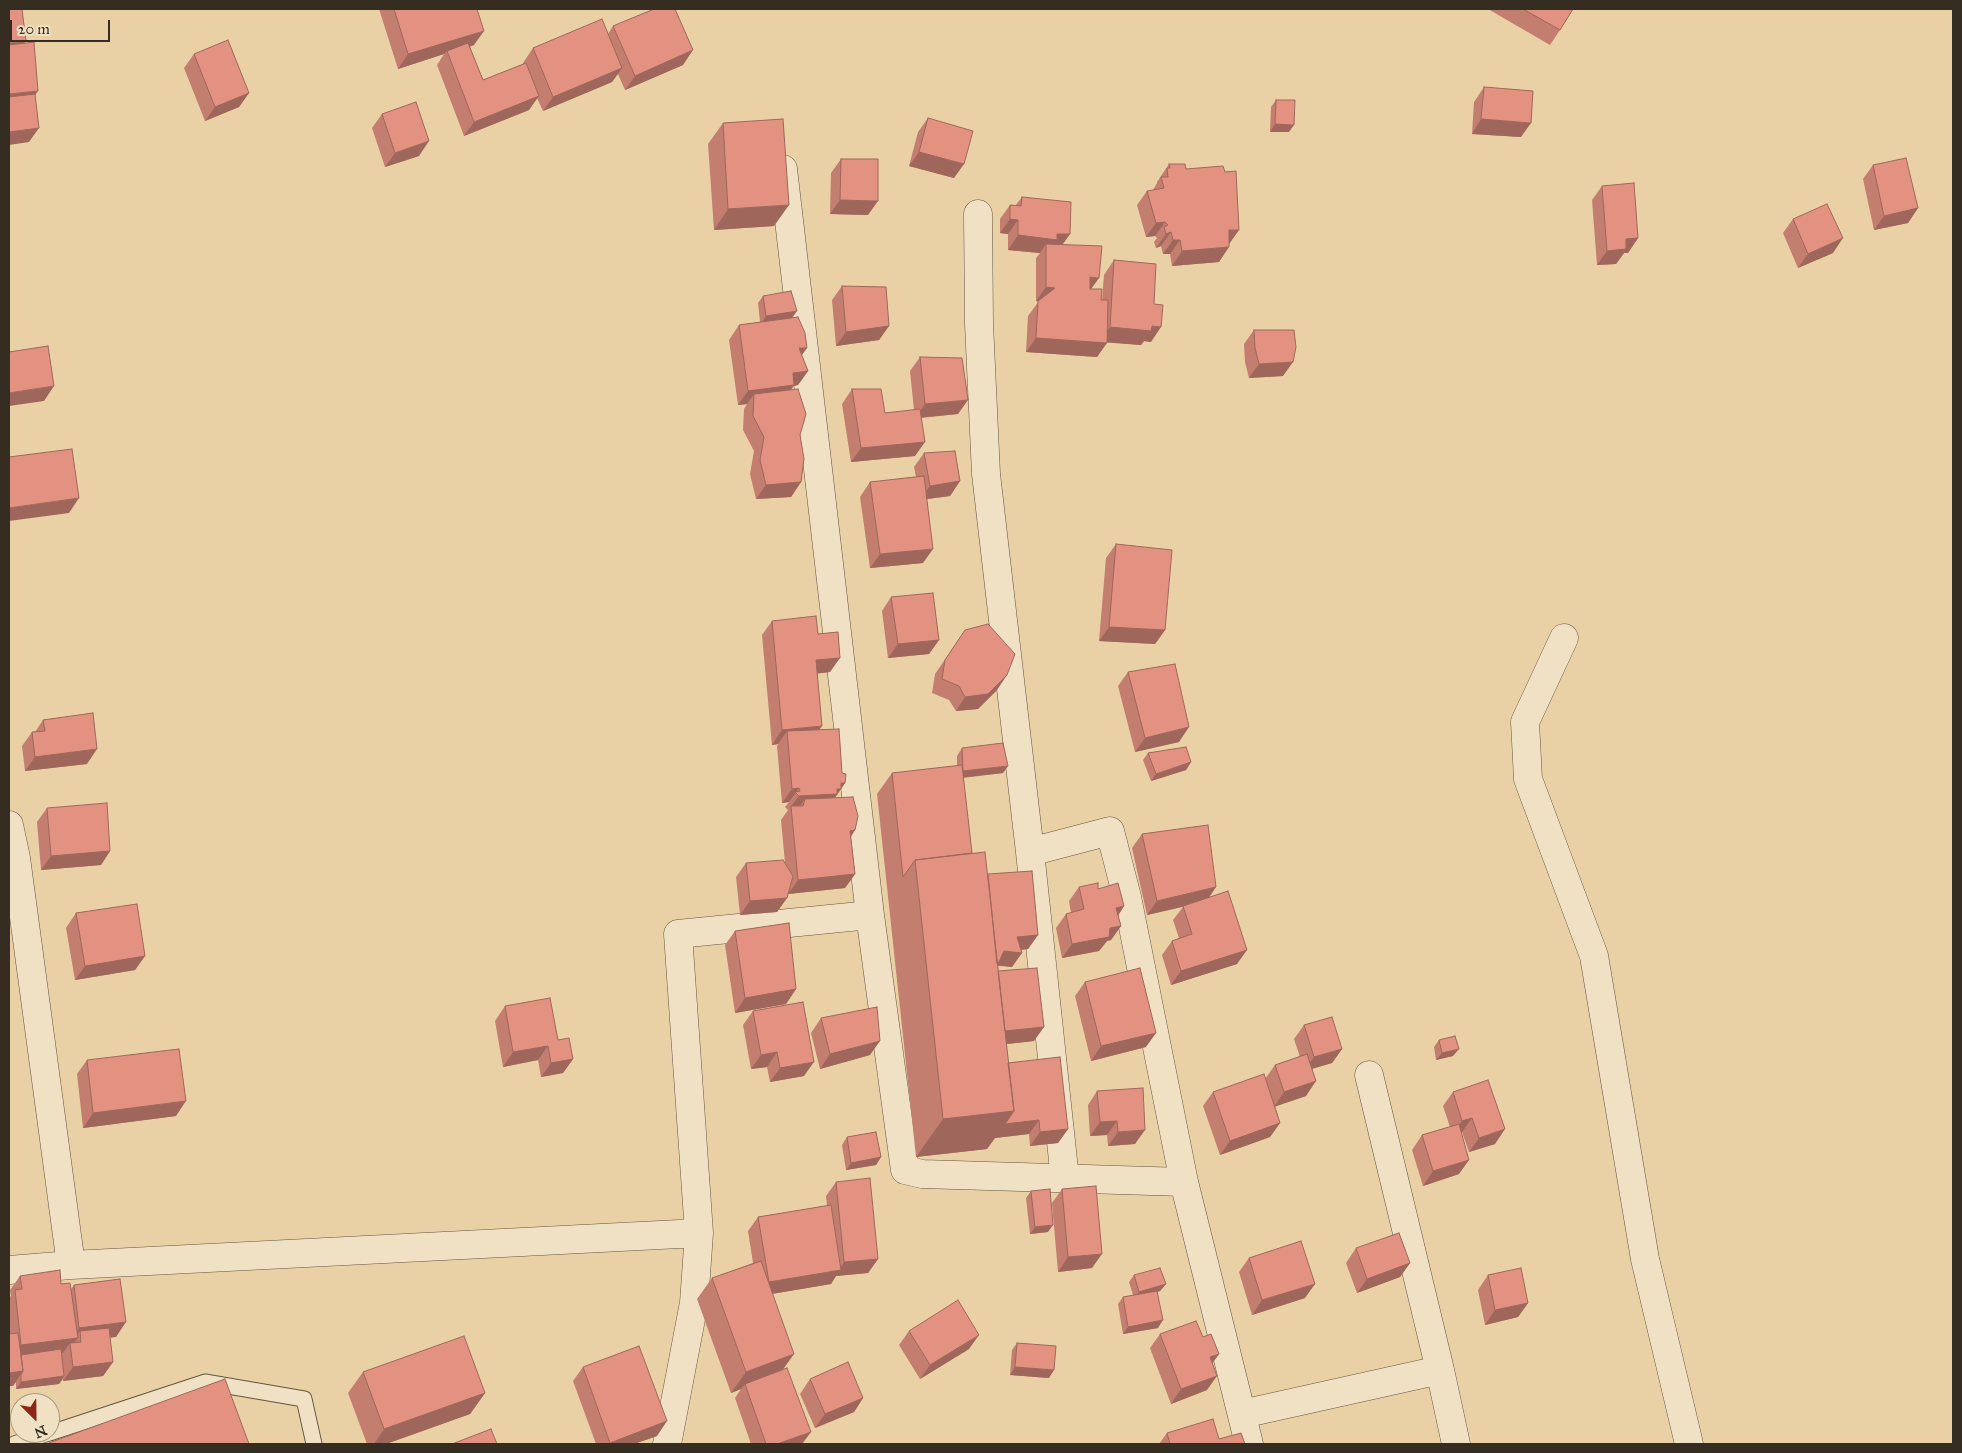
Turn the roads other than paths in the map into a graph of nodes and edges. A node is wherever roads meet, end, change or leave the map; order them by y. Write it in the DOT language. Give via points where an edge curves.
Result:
graph roads {
  1 [pos="782,161"];
  2 [pos="978,214"];
  3 [pos="1564,638"];
  4 [pos="9,825"];
  5 [pos="1030,852"];
  6 [pos="12,859"];
  7 [pos="870,915"];
  8 [pos="1369,1075"];
  9 [pos="1065,1178"];
  10 [pos="1184,1182"];
  11 [pos="699,1233"];
  12 [pos="71,1264"];
  13 [pos="9,1270"];
  14 [pos="1440,1370"];
  15 [pos="1242,1414"];
  16 [pos="60,1429"];
  17 [pos="314,1444"];
  18 [pos="667,1444"];
  19 [pos="1249,1444"];
  20 [pos="1456,1444"];
  21 [pos="1690,1444"];
  1 -- 7 [label="street"];
  2 -- 5 [label="street" via="986,474"];
  3 -- 21 [label="street" via="1525,722 1528,779 1594,956 1645,1259"];
  4 -- 6 [label="street"];
  5 -- 9 [label="street"];
  5 -- 10 [label="street" via="1110,831 1127,897"];
  6 -- 12 [label="street"];
  7 -- 9 [label="street" via="905,1170 922,1174"];
  7 -- 11 [label="street" via="678,934"];
  8 -- 14 [label="street"];
  9 -- 10 [label="street"];
  10 -- 15 [label="street"];
  11 -- 12 [label="street"];
  11 -- 18 [label="street" via="694,1303"];
  12 -- 13 [label="street"];
  14 -- 15 [label="street"];
  14 -- 20 [label="street"];
  15 -- 19 [label="street"];
  16 -- 17 [label="lane" via="205,1382 304,1400"];
}
